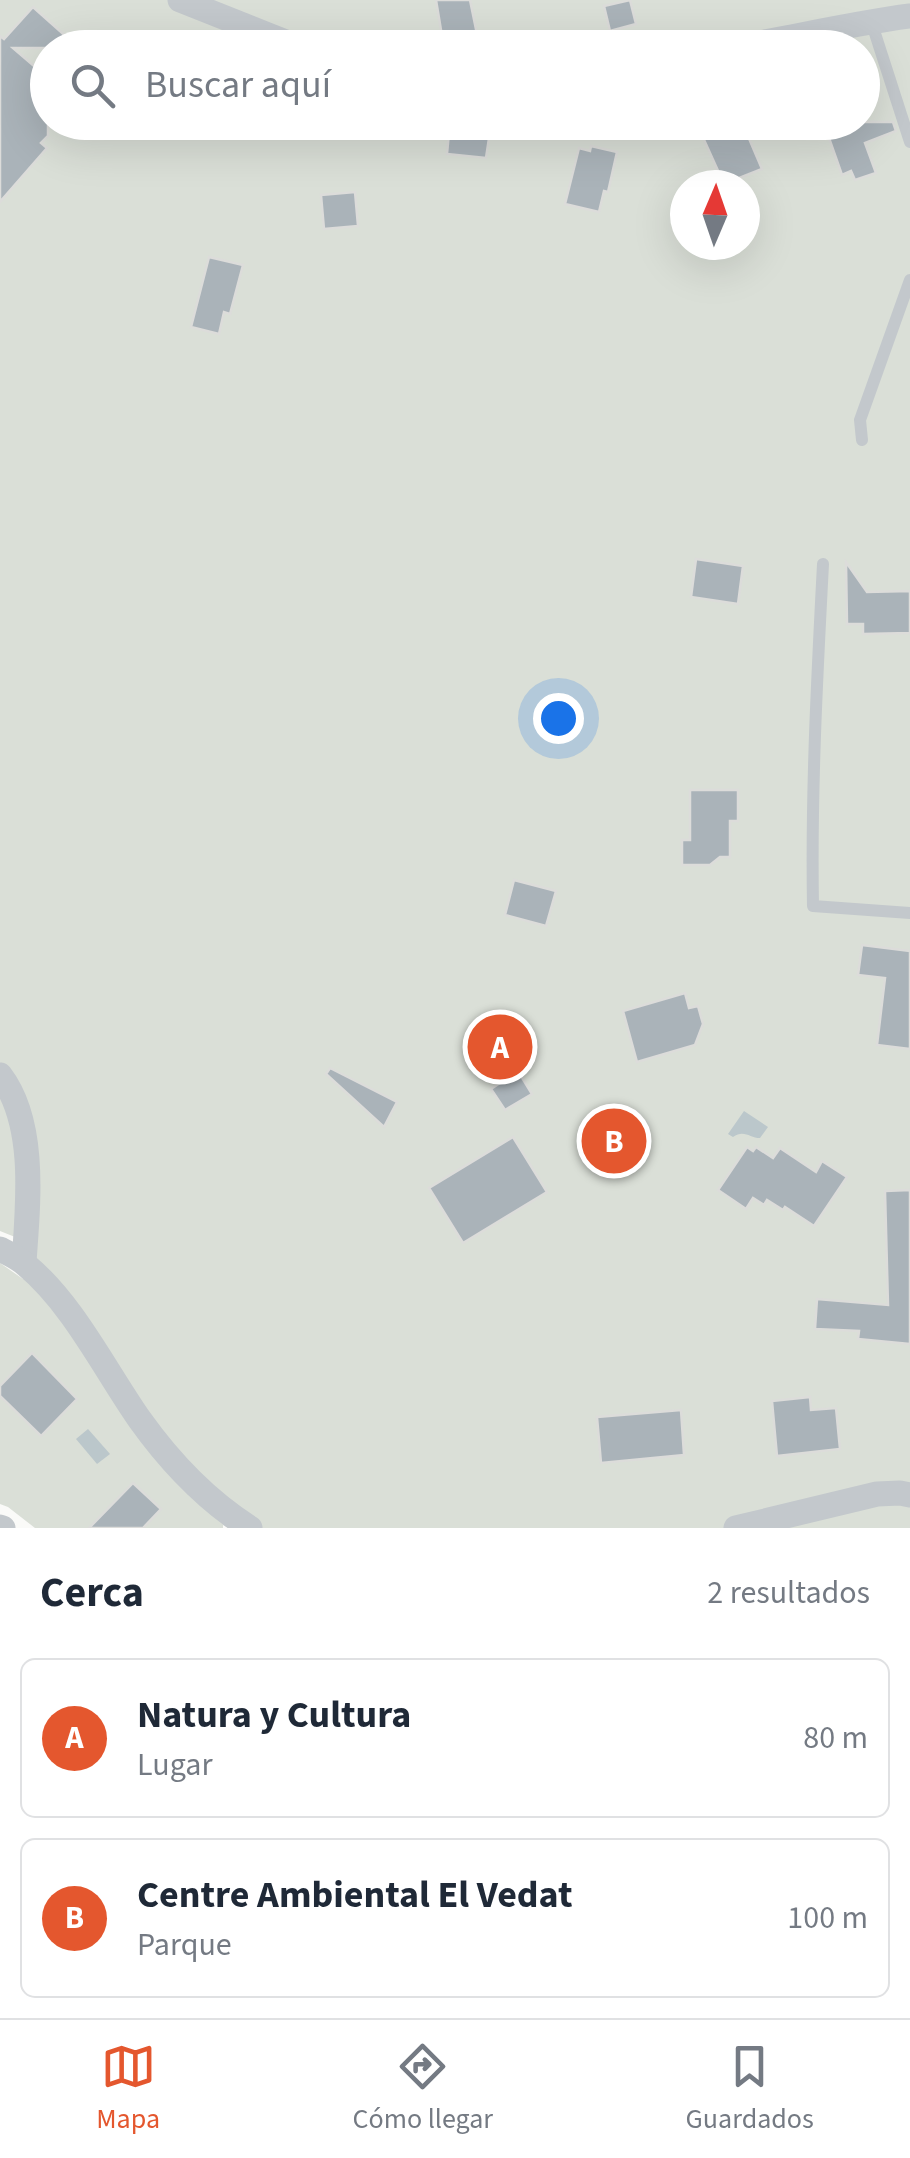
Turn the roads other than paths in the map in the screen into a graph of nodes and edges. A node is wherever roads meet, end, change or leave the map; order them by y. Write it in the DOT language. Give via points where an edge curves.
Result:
graph roads {
  1 [pos="180,0"];
  2 [pos="910,16"];
  3 [pos="870,21"];
  4 [pos="256,30"];
  5 [pos="828,30"];
  6 [pos="873,30"];
  7 [pos="880,51"];
  8 [pos="910,142"];
  9 [pos="910,280"];
  10 [pos="862,440"];
  11 [pos="824,564"];
  12 [pos="910,913"];
  13 [pos="0,1075"];
  14 [pos="0,1249"];
  15 [pos="24,1262"];
  16 [pos="910,1496"];
  17 [pos="250,1528"];
  18 [pos="736,1528"];
  1 -- 4 [label="street"];
  2 -- 3 [label="street"];
  3 -- 5 [label="street"];
  3 -- 6 [label="lane"];
  7 -- 8 [label="lane"];
  9 -- 10 [label="lane" via="860,420"];
  11 -- 12 [label="lane" via="813,906"];
  13 -- 15 [label="street" via="21,1116 25,1143"];
  14 -- 15 [label="street"];
  15 -- 17 [label="street" via="55,1292 143,1424 196,1487"];
  16 -- 18 [label="street" via="877,1494"];
}
